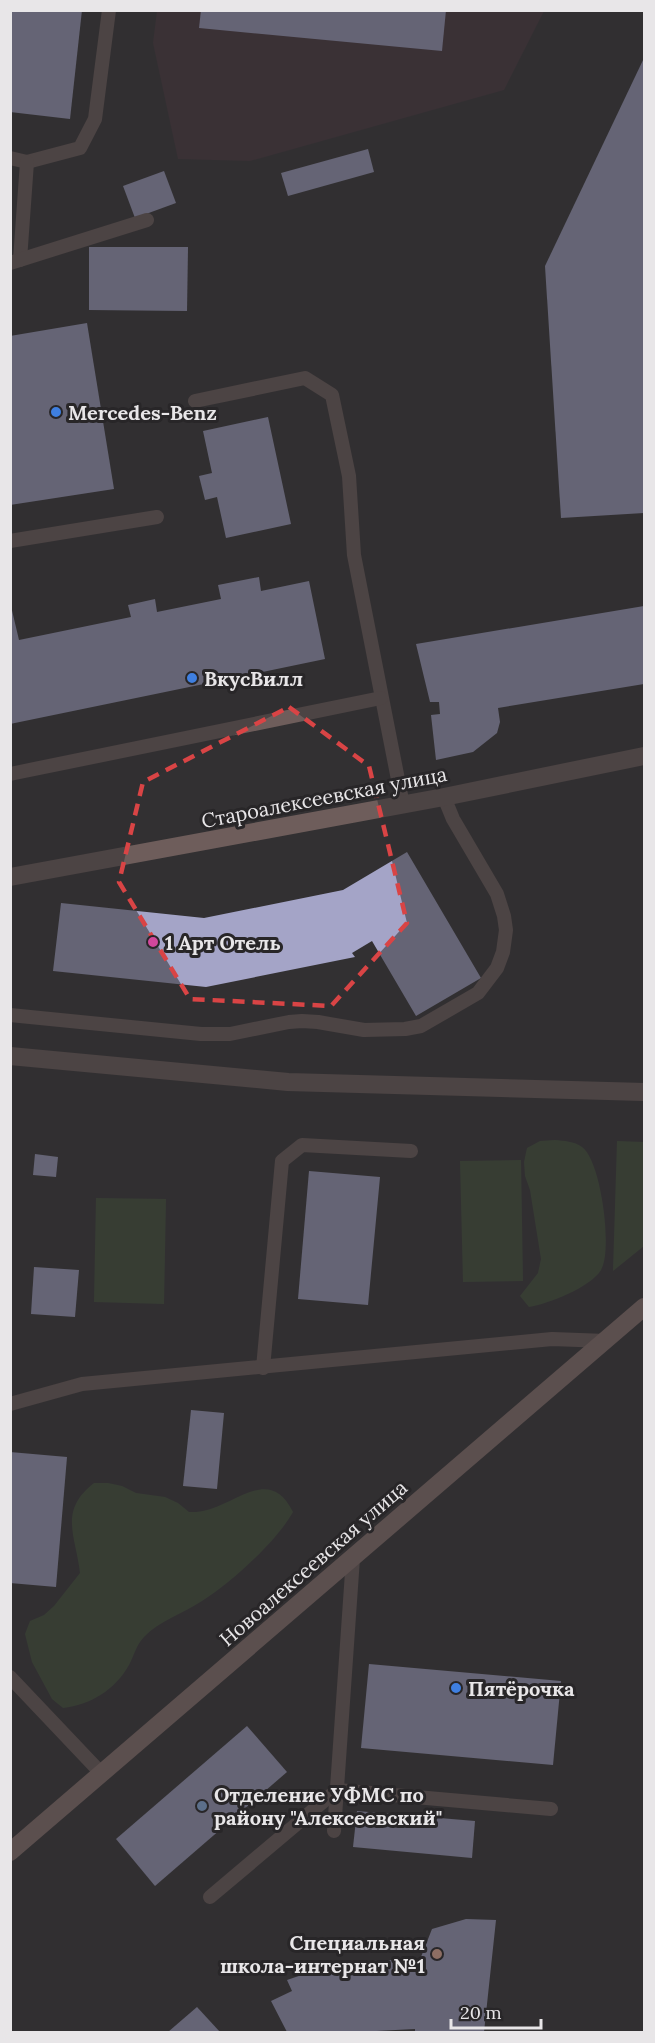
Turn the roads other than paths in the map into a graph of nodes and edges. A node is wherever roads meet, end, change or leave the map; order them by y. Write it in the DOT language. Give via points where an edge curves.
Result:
graph roads {
  1 [pos="109,10"];
  2 [pos="10,158"];
  3 [pos="27,162"];
  4 [pos="147,220"];
  5 [pos="15,262"];
  6 [pos="195,401"];
  7 [pos="158,517"];
  8 [pos="10,541"];
  9 [pos="381,698"];
  10 [pos="645,756"];
  11 [pos="10,774"];
  12 [pos="444,797"];
  13 [pos="403,805"];
  14 [pos="10,877"];
  15 [pos="10,1015"];
  16 [pos="10,1056"];
  17 [pos="645,1092"];
  18 [pos="411,1151"];
  19 [pos="645,1308"];
  20 [pos="606,1341"];
  21 [pos="263,1368"];
  22 [pos="10,1404"];
  23 [pos="352,1558"];
  24 [pos="10,1677"];
  25 [pos="102,1773"];
  26 [pos="337,1790"];
  27 [pos="551,1809"];
  28 [pos="334,1831"];
  29 [pos="10,1852"];
  30 [pos="210,1897"];
  1 -- 3 [label="lane" via="95,118 80,148"];
  2 -- 3 [label="lane"];
  3 -- 5 [label="lane"];
  4 -- 5 [label="lane"];
  6 -- 9 [label="lane" via="305,378 332,395 349,476 354,555"];
  7 -- 8 [label="lane"];
  9 -- 11 [label="lane"];
  9 -- 13 [label="lane"];
  10 -- 12 [label="street, Староалексеевская улица"];
  12 -- 13 [label="street, Староалексеевская улица"];
  12 -- 15 [label="lane" via="497,894 504,916 505,943 497,968 478,993 421,1026 378,1031 296,1022 230,1034 201,1034"];
  13 -- 14 [label="street, Староалексеевская улица"];
  16 -- 17 [label="street" via="288,1082"];
  18 -- 21 [label="lane" via="302,1145 282,1161"];
  19 -- 20 [label="street, Новоалексеевская улица"];
  20 -- 21 [label="lane" via="552,1338"];
  20 -- 23 [label="street, Новоалексеевская улица"];
  21 -- 22 [label="lane" via="82,1384"];
  23 -- 25 [label="street, Новоалексеевская улица"];
  23 -- 26 [label="lane"];
  24 -- 25 [label="lane"];
  25 -- 29 [label="street, Новоалексеевская улица"];
  26 -- 27 [label="lane"];
  26 -- 28 [label="lane"];
  26 -- 30 [label="lane"];
}
